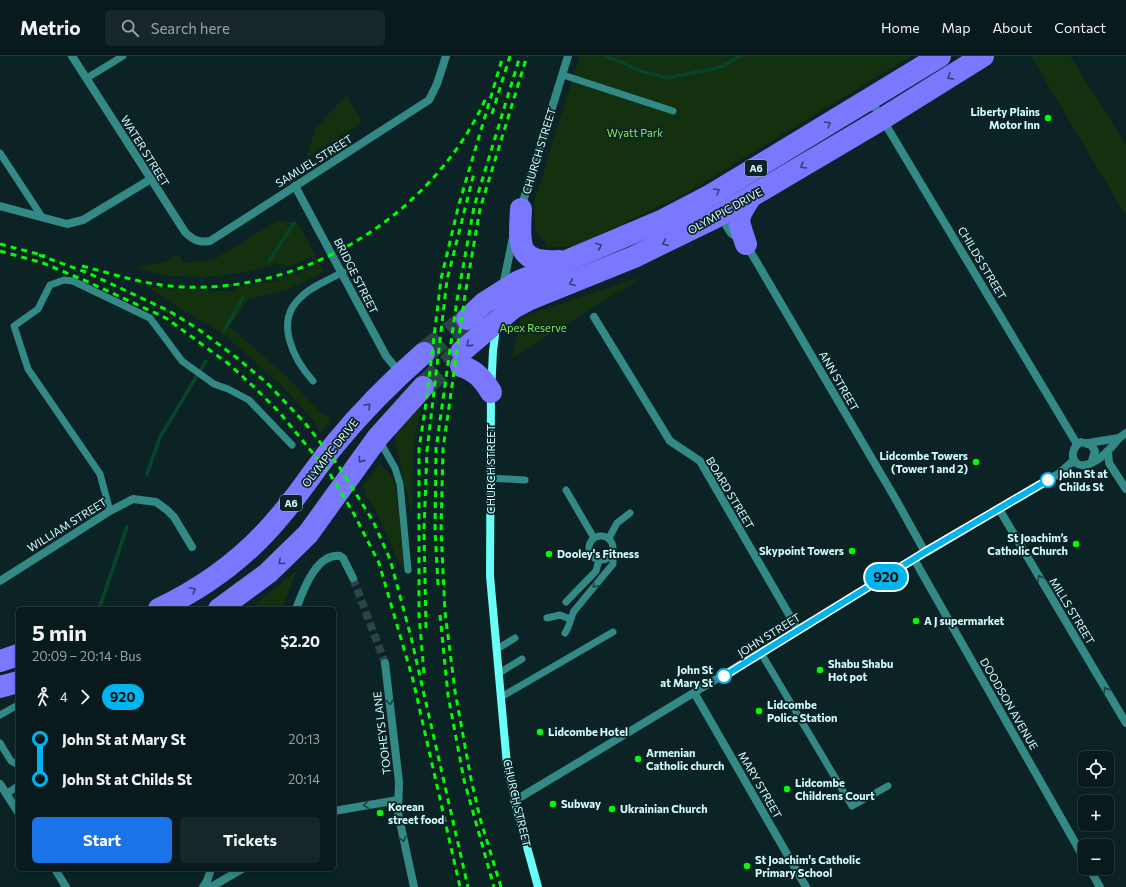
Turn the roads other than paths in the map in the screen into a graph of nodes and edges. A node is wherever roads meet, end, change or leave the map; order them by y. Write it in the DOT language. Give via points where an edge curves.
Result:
graph roads {
  1 [pos="72,56"];
  2 [pos="123,56"];
  3 [pos="446,56"];
  4 [pos="568,56"];
  5 [pos="940,56"];
  6 [pos="983,56"];
  7 [pos="563,75"];
  8 [pos="87,78"];
  9 [pos="859,105"];
  10 [pos="673,112"];
  11 [pos="882,119"];
  12 [pos="0,153"];
  13 [pos="151,179"];
  14 [pos="295,186"];
  15 [pos="750,198"];
  16 [pos="0,206"];
  17 [pos="521,209"];
  18 [pos="42,217"];
  19 [pos="727,226"];
  20 [pos="210,241"];
  21 [pos="746,244"];
  22 [pos="563,261"];
  23 [pos="343,272"];
  24 [pos="502,290"];
  25 [pos="530,299"];
  26 [pos="594,317"];
  27 [pos="467,319"];
  28 [pos="498,319"];
  29 [pos="424,353"];
  30 [pos="400,374"];
  31 [pos="313,381"];
  32 [pos="422,387"];
  33 [pos="491,392"];
  34 [pos="1122,435"];
  35 [pos="378,437"];
  36 [pos="1088,443"];
  37 [pos="1078,444"];
  38 [pos="292,445"];
  39 [pos="1108,452"];
  40 [pos="1074,460"];
  41 [pos="1092,461"];
  42 [pos="490,478"];
  43 [pos="525,480"];
  44 [pos="1126,489"];
  45 [pos="566,490"];
  46 [pos="999,509"];
  47 [pos="110,510"];
  48 [pos="630,513"];
  49 [pos="594,538"];
  50 [pos="609,538"];
  51 [pos="192,547"];
  52 [pos="925,552"];
  53 [pos="613,553"];
  54 [pos="914,559"];
  55 [pos="599,560"];
  56 [pos="408,570"];
  57 [pos="353,578"];
  58 [pos="0,581"];
  59 [pos="566,602"];
  60 [pos="162,607"];
  61 [pos="222,607"];
  62 [pos="297,607"];
  63 [pos="547,618"];
  64 [pos="570,619"];
  65 [pos="798,630"];
  66 [pos="613,632"];
  67 [pos="565,633"];
  68 [pos="515,638"];
  69 [pos="497,649"];
  70 [pos="761,653"];
  71 [pos="16,657"];
  72 [pos="522,659"];
  73 [pos="0,661"];
  74 [pos="385,663"];
  75 [pos="499,673"];
  76 [pos="16,683"];
  77 [pos="0,687"];
  78 [pos="695,694"];
  79 [pos="501,697"];
  80 [pos="16,706"];
  81 [pos="0,714"];
  82 [pos="1126,723"];
  83 [pos="0,743"];
  84 [pos="16,763"];
  85 [pos="0,784"];
  86 [pos="888,786"];
  87 [pos="16,787"];
  88 [pos="6,794"];
  89 [pos="398,800"];
  90 [pos="514,801"];
  91 [pos="16,809"];
  92 [pos="336,811"];
  93 [pos="1078,848"];
  94 [pos="59,871"];
  95 [pos="210,871"];
  96 [pos="239,871"];
  97 [pos="1093,875"];
  98 [pos="66,887"];
  99 [pos="203,887"];
  100 [pos="211,887"];
  101 [pos="414,887"];
  102 [pos="538,887"];
  103 [pos="806,887"];
  104 [pos="1100,887"];
  1 -- 8 [label="street, WATER STREET"];
  2 -- 8 [label="lane"];
  3 -- 14 [label="street, SAMUEL STREET" via="429,100"];
  4 -- 7 [label="street, CHURCH STREET"];
  5 -- 9 [label="highway, OLYMPIC DRIVE / A6"];
  6 -- 11 [label="highway, OLYMPIC DRIVE / A6, one-way"];
  7 -- 10 [label="lane"];
  7 -- 17 [label="street, CHURCH STREET"];
  8 -- 13 [label="street, WATER STREET"];
  9 -- 11 [label="street, CHILDS STREET" via="875,107"];
  22 -- 9 [label="highway, OLYMPIC DRIVE / A6, one-way" via="663,220 711,195"];
  11 -- 15 [label="highway, OLYMPIC DRIVE / A6, one-way"];
  11 -- 37 [label="street, CHILDS STREET"];
  12 -- 18 [label="lane"];
  13 -- 18 [label="street" via="83,220 66,224"];
  13 -- 20 [label="street, WATER STREET" via="184,232 197,241"];
  14 -- 20 [label="street, SAMUEL STREET"];
  14 -- 23 [label="street, BRIDGE STREET"];
  15 -- 21 [label="highway" via="739,215"];
  15 -- 25 [label="highway, OLYMPIC DRIVE / A6, one-way" via="671,240"];
  16 -- 18 [label="street"];
  17 -- 22 [label="highway" via="520,239 522,248 529,257 544,262"];
  17 -- 24 [label="street, CHURCH STREET"];
  19 -- 21 [label="street, ANN STREET" via="731,233"];
  21 -- 52 [label="street, ANN STREET" via="896,498"];
  22 -- 24 [label="highway, OLYMPIC DRIVE / A6"];
  23 -- 30 [label="street, BRIDGE STREET" via="386,356"];
  23 -- 31 [label="lane" via="301,297 295,303 288,322 288,335 296,359"];
  24 -- 25 [label="highway" via="517,298"];
  24 -- 27 [label="highway, OLYMPIC DRIVE / A6"];
  24 -- 28 [label="highway, CHURCH STREET"];
  25 -- 28 [label="highway, OLYMPIC DRIVE / A6"];
  26 -- 65 [label="street, BOARD STREET" via="670,441 700,462"];
  28 -- 33 [label="main road, CHURCH STREET"];
  28 -- 33 [label="highway, OLYMPIC DRIVE / A6, one-way" via="462,359 481,377"];
  29 -- 30 [label="highway, OLYMPIC DRIVE / A6"];
  60 -- 30 [label="highway, OLYMPIC DRIVE / A6, one-way" via="212,578 254,543 280,517 347,429"];
  32 -- 35 [label="highway"];
  33 -- 42 [label="main road, CHURCH STREET"];
  34 -- 36 [label="street"];
  34 -- 39 [label="street"];
  35 -- 56 [label="lane" via="395,468 400,484"];
  35 -- 61 [label="highway, one-way" via="308,534 268,573"];
  36 -- 37 [label="street"];
  36 -- 41 [label="street" via="1095,451"];
  37 -- 40 [label="street" via="1072,453"];
  38 -- 47 [label="lane" via="249,400 191,368 175,352 150,318 73,281 64,280 50,285 38,309 14,326 28,369 100,474"];
  39 -- 41 [label="street"];
  39 -- 44 [label="street" via="1109,463"];
  40 -- 41 [label="street" via="1083,465"];
  40 -- 46 [label="street, JOHN STREET" via="1060,473"];
  42 -- 43 [label="lane"];
  42 -- 69 [label="main road, CHURCH STREET" via="490,576"];
  45 -- 49 [label="lane"];
  46 -- 52 [label="street, JOHN STREET"];
  82 -- 46 [label="street, MILLS STREET, one-way"];
  47 -- 51 [label="street, WILLIAM STREET" via="133,499 156,502 167,510"];
  47 -- 58 [label="street, WILLIAM STREET"];
  48 -- 50 [label="lane" via="617,523"];
  49 -- 50 [label="lane" via="601,535"];
  49 -- 55 [label="lane" via="589,548 592,556"];
  50 -- 53 [label="lane" via="613,545"];
  52 -- 54 [label="street, JOHN STREET"];
  53 -- 55 [label="lane" via="607,559"];
  53 -- 64 [label="lane, one-way" via="613,564"];
  54 -- 65 [label="street, JOHN STREET"];
  54 -- 93 [label="street, DOODSON AVENUE"];
  55 -- 59 [label="lane" via="596,571"];
  57 -- 62 [label="street" via="345,560 336,555 319,566 309,579"];
  63 -- 64 [label="lane" via="560,615"];
  64 -- 67 [label="lane"];
  65 -- 70 [label="street, JOHN STREET"];
  66 -- 79 [label="lane"];
  68 -- 69 [label="lane"];
  69 -- 75 [label="main road, CHURCH STREET"];
  70 -- 78 [label="street, JOHN STREET"];
  70 -- 86 [label="lane" via="852,806"];
  71 -- 73 [label="highway"];
  72 -- 75 [label="lane"];
  74 -- 89 [label="street, TOOHEYS LANE, one-way" via="399,782"];
  75 -- 79 [label="main road, CHURCH STREET"];
  76 -- 77 [label="highway"];
  78 -- 90 [label="street, JOHN STREET"];
  78 -- 103 [label="street, MARY STREET"];
  79 -- 90 [label="main road, CHURCH STREET" via="507,766"];
  80 -- 81 [label="lane"];
  83 -- 84 [label="lane" via="11,761"];
  85 -- 88 [label="street"];
  87 -- 88 [label="lane"];
  88 -- 91 [label="street"];
  89 -- 92 [label="street, one-way"];
  89 -- 101 [label="street, TOOHEYS LANE, one-way" via="400,827"];
  90 -- 102 [label="main road, CHURCH STREET"];
  94 -- 98 [label="street"];
  95 -- 99 [label="street"];
  96 -- 100 [label="street"];
  97 -- 104 [label="street"];
}
